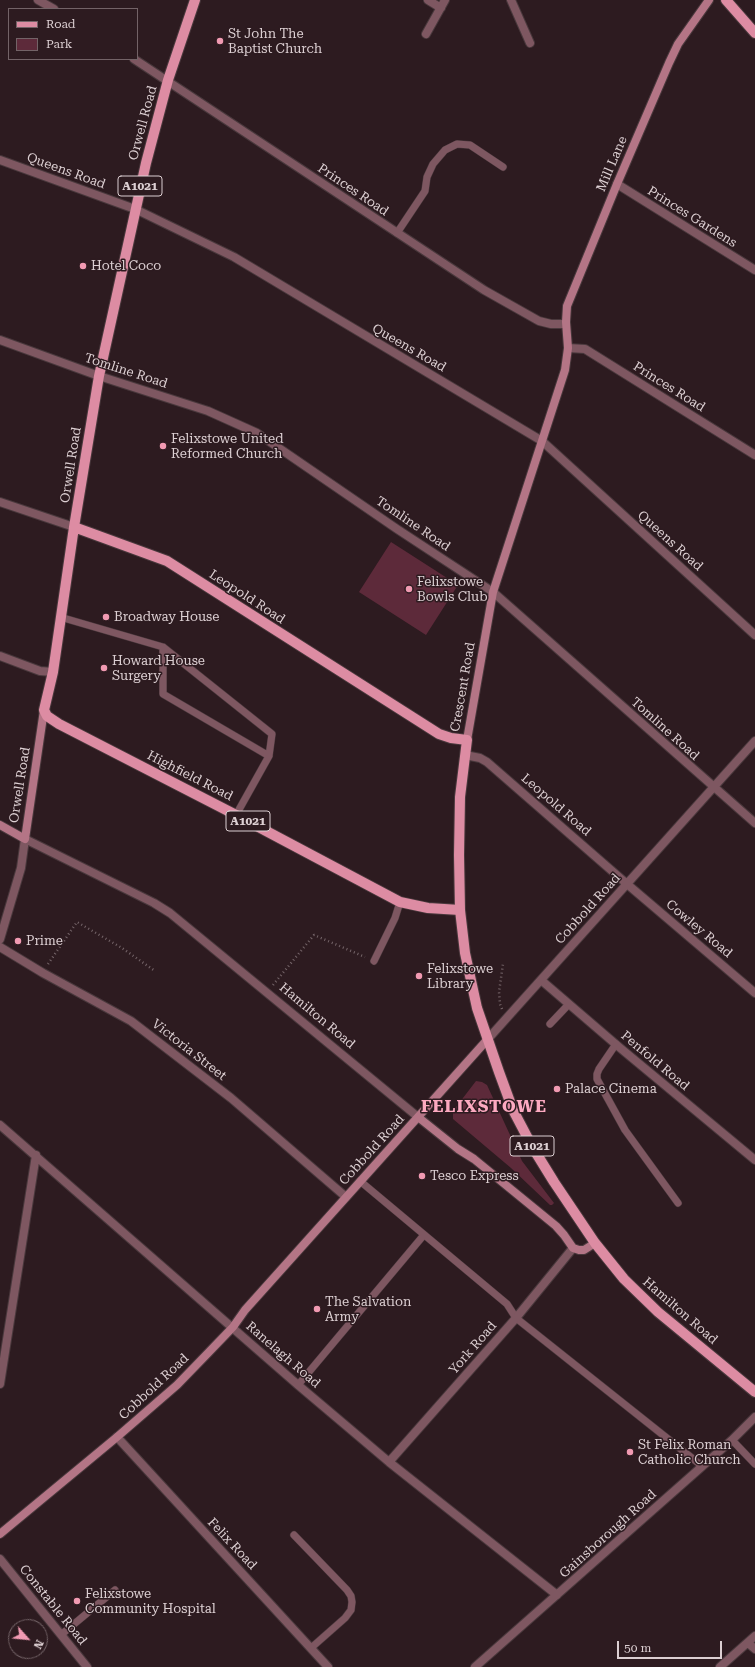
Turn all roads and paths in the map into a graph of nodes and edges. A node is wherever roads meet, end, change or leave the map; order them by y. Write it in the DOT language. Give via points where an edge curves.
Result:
graph roads {
  1 [pos="195,0"];
  2 [pos="428,0"];
  3 [pos="445,0"];
  4 [pos="511,0"];
  5 [pos="709,0"];
  6 [pos="726,0"];
  7 [pos="42,1"];
  8 [pos="52,8"];
  9 [pos="441,8"];
  10 [pos="755,33"];
  11 [pos="426,34"];
  12 [pos="530,43"];
  13 [pos="136,60"];
  14 [pos="168,80"];
  15 [pos="0,160"];
  16 [pos="503,167"];
  17 [pos="617,184"];
  18 [pos="135,209"];
  19 [pos="397,233"];
  20 [pos="755,270"];
  21 [pos="566,324"];
  22 [pos="0,340"];
  23 [pos="568,348"];
  24 [pos="99,376"];
  25 [pos="542,441"];
  26 [pos="755,455"];
  27 [pos="0,502"];
  28 [pos="74,527"];
  29 [pos="493,592"];
  30 [pos="60,617"];
  31 [pos="755,635"];
  32 [pos="163,647"];
  33 [pos="0,656"];
  34 [pos="53,672"];
  35 [pos="44,710"];
  36 [pos="467,740"];
  37 [pos="755,740"];
  38 [pos="465,755"];
  39 [pos="269,756"];
  40 [pos="713,788"];
  41 [pos="236,815"];
  42 [pos="755,823"];
  43 [pos="0,825"];
  44 [pos="25,839"];
  45 [pos="627,884"];
  46 [pos="400,902"];
  47 [pos="460,910"];
  48 [pos="0,939"];
  49 [pos="0,947"];
  50 [pos="374,961"];
  51 [pos="503,964"];
  52 [pos="155,971"];
  53 [pos="43,972"];
  54 [pos="541,980"];
  55 [pos="267,992"];
  56 [pos="755,993"];
  57 [pos="569,1004"];
  58 [pos="506,1018"];
  59 [pos="550,1024"];
  60 [pos="487,1040"];
  61 [pos="616,1044"];
  62 [pos="418,1117"];
  63 [pos="0,1125"];
  64 [pos="36,1155"];
  65 [pos="755,1160"];
  66 [pos="360,1181"];
  67 [pos="346,1197"];
  68 [pos="678,1203"];
  69 [pos="423,1236"];
  70 [pos="595,1243"];
  71 [pos="573,1248"];
  72 [pos="516,1318"];
  73 [pos="234,1328"];
  74 [pos="0,1384"];
  75 [pos="298,1385"];
  76 [pos="755,1392"];
  77 [pos="755,1417"];
  78 [pos="117,1437"];
  79 [pos="732,1440"];
  80 [pos="389,1462"];
  81 [pos="755,1464"];
  82 [pos="702,1466"];
  83 [pos="0,1534"];
  84 [pos="294,1535"];
  85 [pos="0,1559"];
  86 [pos="115,1590"];
  87 [pos="557,1595"];
  88 [pos="62,1634"];
  89 [pos="755,1636"];
  90 [pos="748,1643"];
  91 [pos="311,1648"];
  92 [pos="755,1649"];
  93 [pos="87,1667"];
  94 [pos="328,1667"];
  95 [pos="475,1667"];
  96 [pos="720,1667"];
  1 -- 14 [label="main road, Orwell Road / A1021"];
  2 -- 9 [label="street"];
  3 -- 9 [label="street"];
  4 -- 12 [label="street"];
  5 -- 17 [label="street, Mill Lane" via="673,54"];
  6 -- 10 [label="main road"];
  7 -- 8 [label="street"];
  9 -- 11 [label="street"];
  13 -- 14 [label="street, Princes Road"];
  14 -- 18 [label="main road, Orwell Road / A1021"];
  14 -- 19 [label="street, Princes Road"];
  15 -- 18 [label="street, Queens Road"];
  16 -- 19 [label="lane" via="470,146 457,144 445,150 433,164 425,191"];
  17 -- 20 [label="street, Princes Gardens"];
  17 -- 21 [label="street, Mill Lane" via="569,302"];
  18 -- 24 [label="main road, Orwell Road / A1021"];
  18 -- 25 [label="street, Queens Road" via="234,257"];
  19 -- 21 [label="street, Princes Road" via="484,290 531,317 551,324"];
  21 -- 23 [label="street, Mill Lane"];
  22 -- 24 [label="street, Tomline Road"];
  23 -- 25 [label="street, Crescent Road" via="565,370"];
  23 -- 26 [label="street, Princes Road" via="585,349"];
  24 -- 28 [label="main road, Orwell Road / A1021"];
  24 -- 29 [label="street, Tomline Road" via="208,410 257,433"];
  25 -- 29 [label="street, Crescent Road"];
  25 -- 31 [label="street, Queens Road"];
  27 -- 28 [label="street, Leopold Road"];
  28 -- 30 [label="main road, Orwell Road / A1021"];
  28 -- 36 [label="main road, Leopold Road" via="167,561 439,734"];
  29 -- 36 [label="street, Crescent Road"];
  29 -- 40 [label="street, Tomline Road"];
  30 -- 32 [label="lane"];
  30 -- 34 [label="main road, Orwell Road / A1021"];
  32 -- 39 [label="lane" via="272,734"];
  32 -- 39 [label="lane" via="163,694"];
  33 -- 34 [label="street" via="40,671"];
  34 -- 35 [label="main road, Orwell Road / A1021"];
  35 -- 41 [label="main road, Highfield Road / A1021" via="47,716 58,724"];
  35 -- 44 [label="street, Orwell Road"];
  36 -- 38 [label="main road, Crescent Road"];
  37 -- 40 [label="street, Cobbold Road"];
  38 -- 45 [label="street, Leopold Road" via="487,762"];
  38 -- 47 [label="main road, Crescent Road" via="460,796"];
  39 -- 41 [label="lane"];
  40 -- 42 [label="street, Tomline Road"];
  40 -- 45 [label="street, Cobbold Road"];
  41 -- 46 [label="main road, Highfield Road / A1021"];
  43 -- 44 [label="street, Hamilton Road"];
  44 -- 48 [label="street, Orwell Road" via="22,868"];
  44 -- 55 [label="street, Hamilton Road" via="170,913"];
  45 -- 54 [label="street, Cobbold Road"];
  45 -- 56 [label="street, Cowley Road"];
  46 -- 47 [label="main road, Highfield Road / A1021" via="428,908"];
  46 -- 50 [label="lane"];
  47 -- 60 [label="main road, Crescent Road / A1021" via="468,971"];
  49 -- 53 [label="street, Victoria Street"];
  50 -- 55 [label="path" via="314,935"];
  51 -- 58 [label="path" via="499,992 500,1004"];
  52 -- 53 [label="path" via="77,922"];
  53 -- 67 [label="street, Victoria Street" via="131,1021 231,1098"];
  54 -- 57 [label="street, Penfold Road"];
  54 -- 58 [label="street, Cobbold Road"];
  55 -- 62 [label="street, Hamilton Road"];
  57 -- 59 [label="lane"];
  57 -- 61 [label="street, Penfold Road"];
  58 -- 60 [label="street, Cobbold Road"];
  60 -- 62 [label="street, Cobbold Road"];
  60 -- 70 [label="main road, Hamilton Road / A1021" via="513,1110 533,1148"];
  61 -- 65 [label="street, Penfold Road"];
  61 -- 68 [label="lane" via="599,1069 597,1079 625,1130"];
  62 -- 66 [label="street, Cobbold Road"];
  62 -- 71 [label="street, Hamilton Road" via="556,1226"];
  63 -- 64 [label="street, Ranelagh Road"];
  64 -- 73 [label="street, Ranelagh Road"];
  64 -- 74 [label="street"];
  66 -- 67 [label="street, Cobbold Road"];
  66 -- 69 [label="lane"];
  67 -- 73 [label="street, Cobbold Road" via="245,1310"];
  69 -- 72 [label="lane" via="507,1304"];
  69 -- 75 [label="lane"];
  70 -- 71 [label="street" via="584,1250"];
  70 -- 76 [label="main road, Hamilton Road / A1021" via="624,1279 658,1312"];
  71 -- 72 [label="street, York Road"];
  72 -- 80 [label="street, York Road"];
  72 -- 82 [label="lane"];
  73 -- 75 [label="street, Ranelagh Road"];
  73 -- 78 [label="street, Cobbold Road" via="177,1385"];
  75 -- 80 [label="street, Ranelagh Road"];
  77 -- 79 [label="street, Gainsborough Road"];
  78 -- 83 [label="street, Cobbold Road"];
  78 -- 91 [label="street, Felix Road"];
  79 -- 81 [label="lane"];
  79 -- 82 [label="street, Gainsborough Road"];
  80 -- 87 [label="street, Ranelagh Road"];
  82 -- 87 [label="street, Gainsborough Road"];
  84 -- 91 [label="lane" via="347,1590 352,1602 351,1610 345,1618"];
  85 -- 88 [label="street, Constable Road"];
  86 -- 88 [label="lane"];
  87 -- 95 [label="street, Gainsborough Road"];
  88 -- 93 [label="street, Constable Road"];
  89 -- 90 [label="street"];
  90 -- 92 [label="street"];
  90 -- 96 [label="street"];
  91 -- 94 [label="street, Felix Road"];
}
